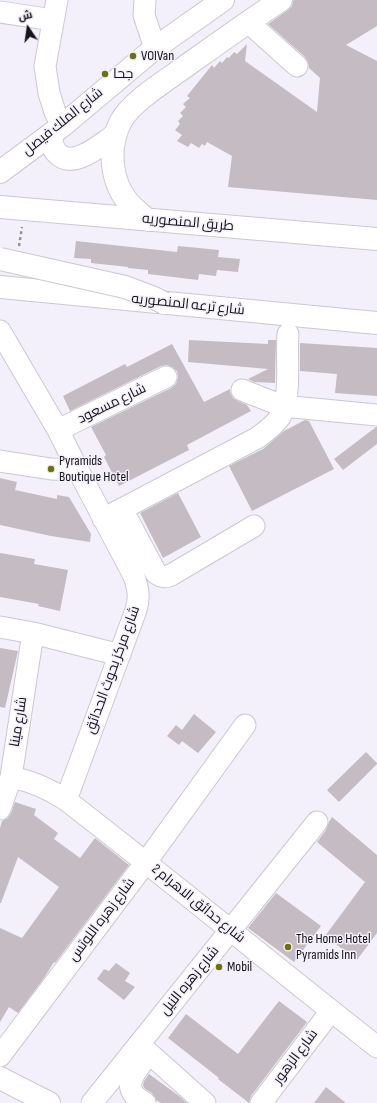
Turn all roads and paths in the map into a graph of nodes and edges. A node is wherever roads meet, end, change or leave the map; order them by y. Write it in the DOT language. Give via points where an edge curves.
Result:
graph roads {
  1 [pos="57,0"];
  2 [pos="145,0"];
  3 [pos="223,0"];
  4 [pos="281,0"];
  5 [pos="0,12"];
  6 [pos="53,20"];
  7 [pos="248,22"];
  8 [pos="155,48"];
  9 [pos="297,66"];
  10 [pos="57,129"];
  11 [pos="115,136"];
  12 [pos="0,172"];
  13 [pos="0,207"];
  14 [pos="148,220"];
  15 [pos="377,239"];
  16 [pos="0,259"];
  17 [pos="0,287"];
  18 [pos="164,303"];
  19 [pos="377,323"];
  20 [pos="0,331"];
  21 [pos="288,334"];
  22 [pos="166,377"];
  23 [pos="242,390"];
  24 [pos="284,406"];
  25 [pos="377,415"];
  26 [pos="58,430"];
  27 [pos="0,461"];
  28 [pos="78,470"];
  29 [pos="122,509"];
  30 [pos="104,519"];
  31 [pos="254,526"];
  32 [pos="0,627"];
  33 [pos="32,633"];
  34 [pos="120,655"];
  35 [pos="245,725"];
  36 [pos="11,777"];
  37 [pos="66,800"];
  38 [pos="1,803"];
  39 [pos="317,822"];
  40 [pos="146,862"];
  41 [pos="230,931"];
  42 [pos="331,1011"];
  43 [pos="377,1047"];
  44 [pos="145,1049"];
  45 [pos="0,1056"];
  46 [pos="0,1078"];
  47 [pos="49,1103"];
  48 [pos="92,1103"];
  49 [pos="146,1103"];
  50 [pos="205,1103"];
  51 [pos="261,1103"];
  1 -- 6 [label="street"];
  2 -- 8 [label="street" via="144,15"];
  3 -- 8 [label="main road, شارع الملك فيصل"];
  4 -- 7 [label="main road"];
  5 -- 6 [label="street"];
  6 -- 10 [label="street" via="45,66 48,93 55,112"];
  7 -- 9 [label="street"];
  7 -- 11 [label="main road" via="131,107 121,120"];
  8 -- 10 [label="main road, شارع الملك فيصل"];
  10 -- 11 [label="main road" via="51,138 54,149 62,157 72,160"];
  10 -- 12 [label="main road, شارع الملك فيصل"];
  11 -- 14 [label="main road" via="112,152 117,183 124,198"];
  13 -- 14 [label="main road, طريق المنصوريه"];
  14 -- 15 [label="main road, طريق المنصوريه"];
  16 -- 18 [label="main road, bridge" via="125,287"];
  17 -- 18 [label="main road, شارع ترعه المنصوريه"];
  18 -- 19 [label="main road, شارع ترعه المنصوريه"];
  20 -- 26 [label="street, شارع مركز بحوث الحدائق"];
  21 -- 24 [label="street"];
  22 -- 26 [label="street, شارع مسعود"];
  23 -- 24 [label="street"];
  24 -- 25 [label="street"];
  24 -- 29 [label="street" via="280,417 257,438"];
  26 -- 28 [label="street, شارع مركز بحوث الحدائق"];
  27 -- 28 [label="street" via="51,469"];
  28 -- 30 [label="street, شارع مركز بحوث الحدائق"];
  29 -- 30 [label="street"];
  29 -- 31 [label="street" via="156,573 164,577"];
  30 -- 34 [label="street, شارع مركز بحوث الحدائق" via="138,586 139,600"];
  32 -- 33 [label="street"];
  33 -- 34 [label="street"];
  33 -- 36 [label="street, شارع مينا"];
  34 -- 37 [label="street, شارع مركز بحوث الحدائق"];
  35 -- 40 [label="street, شارع زهره اللوتس"];
  36 -- 37 [label="street, شارع حدائق الاهرام 2" via="40,785"];
  36 -- 38 [label="street, شارع مينا"];
  37 -- 40 [label="street, شارع حدائق الاهرام 2"];
  39 -- 41 [label="street, شارع زهره النيل"];
  40 -- 41 [label="street, شارع حدائق الاهرام 2"];
  40 -- 45 [label="street, شارع زهره اللوتس"];
  41 -- 42 [label="street, شارع حدائق الاهرام 2"];
  41 -- 44 [label="street, شارع زهره النيل"];
  42 -- 43 [label="street, شارع حدائق الاهرام 2"];
  42 -- 51 [label="street, شارع الزهور"];
  44 -- 48 [label="street, شارع زهره النيل"];
  44 -- 49 [label="street" via="130,1084 135,1096"];
  44 -- 50 [label="street"];
  46 -- 47 [label="main road"];
}
